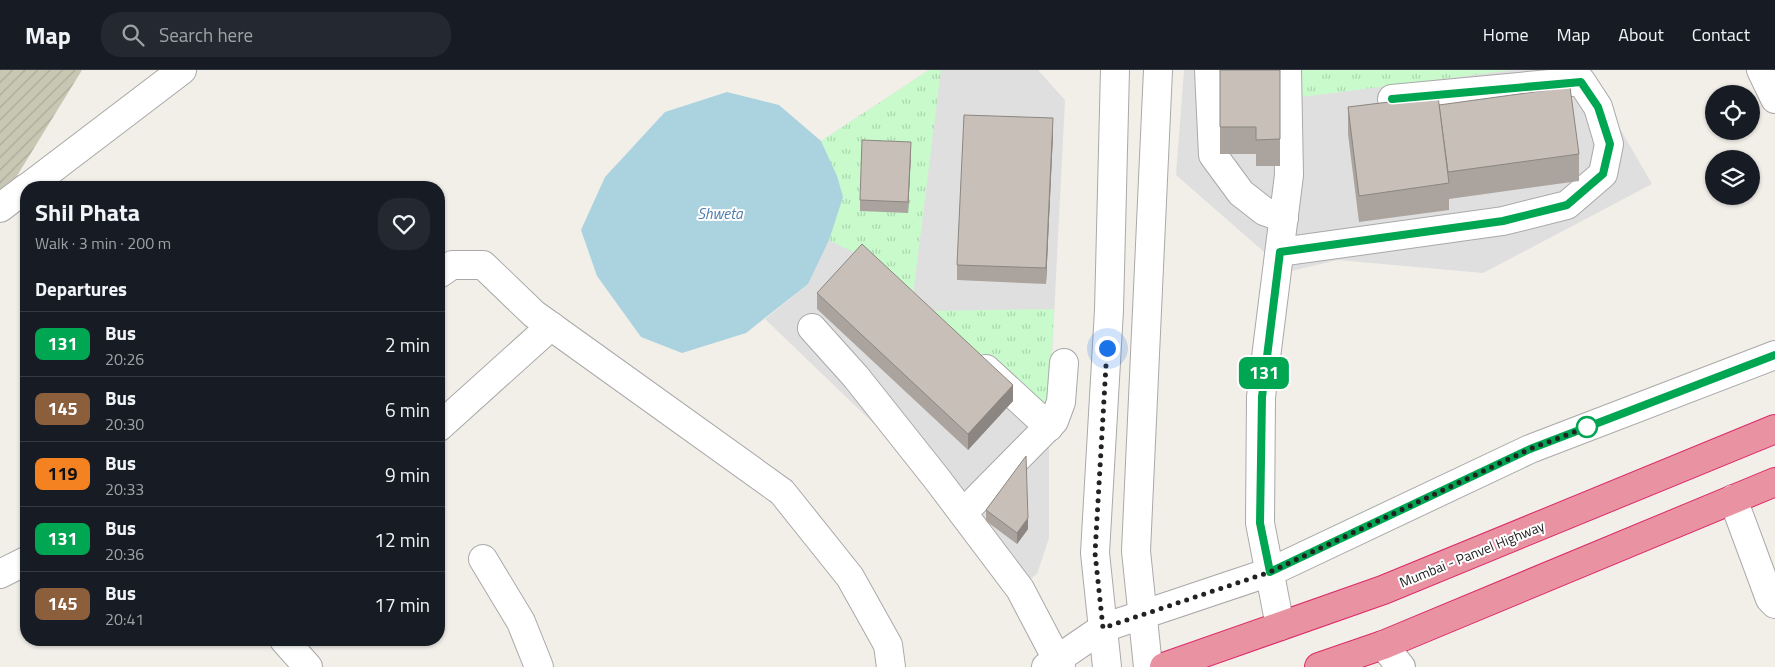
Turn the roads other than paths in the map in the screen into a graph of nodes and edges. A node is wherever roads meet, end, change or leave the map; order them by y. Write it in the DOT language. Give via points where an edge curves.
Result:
graph roads {
  1 [pos="182,70"];
  2 [pos="1115,70"];
  3 [pos="1158,70"];
  4 [pos="1209,70"];
  5 [pos="1287,70"];
  6 [pos="1761,70"];
  7 [pos="1392,99"];
  8 [pos="1775,99"];
  9 [pos="36,181"];
  10 [pos="20,193"];
  11 [pos="0,208"];
  12 [pos="1284,218"];
  13 [pos="1280,252"];
  14 [pos="445,270"];
  15 [pos="551,326"];
  16 [pos="812,328"];
  17 [pos="970,354"];
  18 [pos="1775,355"];
  19 [pos="1064,364"];
  20 [pos="445,422"];
  21 [pos="1049,427"];
  22 [pos="1775,429"];
  23 [pos="1775,482"];
  24 [pos="1733,499"];
  25 [pos="963,514"];
  26 [pos="483,559"];
  27 [pos="20,564"];
  28 [pos="1270,572"];
  29 [pos="0,574"];
  30 [pos="1775,604"];
  31 [pos="1143,616"];
  32 [pos="1280,626"];
  33 [pos="1103,628"];
  34 [pos="1383,645"];
  35 [pos="289,646"];
  36 [pos="1054,664"];
  37 [pos="308,667"];
  38 [pos="539,667"];
  39 [pos="891,667"];
  40 [pos="1107,667"];
  41 [pos="1148,667"];
  42 [pos="1164,667"];
  43 [pos="1318,667"];
  44 [pos="1400,667"];
  1 -- 9 [label="street"];
  2 -- 33 [label="street" via="1109,310 1095,553"];
  3 -- 31 [label="street" via="1136,551"];
  4 -- 12 [label="street" via="1213,155 1241,193 1264,211"];
  5 -- 12 [label="street" via="1289,176"];
  6 -- 8 [label="street"];
  7 -- 13 [label="street" via="1581,82 1598,107 1610,144 1603,174 1567,205 1503,221"];
  10 -- 11 [label="street"];
  12 -- 13 [label="street"];
  13 -- 28 [label="street" via="1262,397 1260,523"];
  14 -- 15 [label="street" via="452,265 483,265"];
  15 -- 20 [label="street"];
  15 -- 39 [label="street" via="782,492 850,577 888,645"];
  16 -- 25 [label="street" via="856,376"];
  17 -- 21 [label="street"];
  18 -- 28 [label="street" via="1530,449"];
  19 -- 21 [label="street" via="1061,402"];
  21 -- 25 [label="street"];
  22 -- 32 [label="highway, Mumbai - Panvel Highway" via="1383,590"];
  23 -- 24 [label="highway"];
  24 -- 30 [label="street" via="1770,599"];
  24 -- 34 [label="highway"];
  25 -- 36 [label="street" via="1020,589"];
  26 -- 38 [label="street" via="521,622"];
  27 -- 29 [label="street"];
  28 -- 31 [label="street"];
  28 -- 32 [label="street"];
  31 -- 33 [label="street"];
  31 -- 41 [label="street"];
  32 -- 42 [label="highway, Mumbai - Panvel Highway"];
  33 -- 36 [label="street"];
  33 -- 40 [label="street"];
  34 -- 43 [label="highway"];
  34 -- 44 [label="street"];
  35 -- 37 [label="street"];
}
